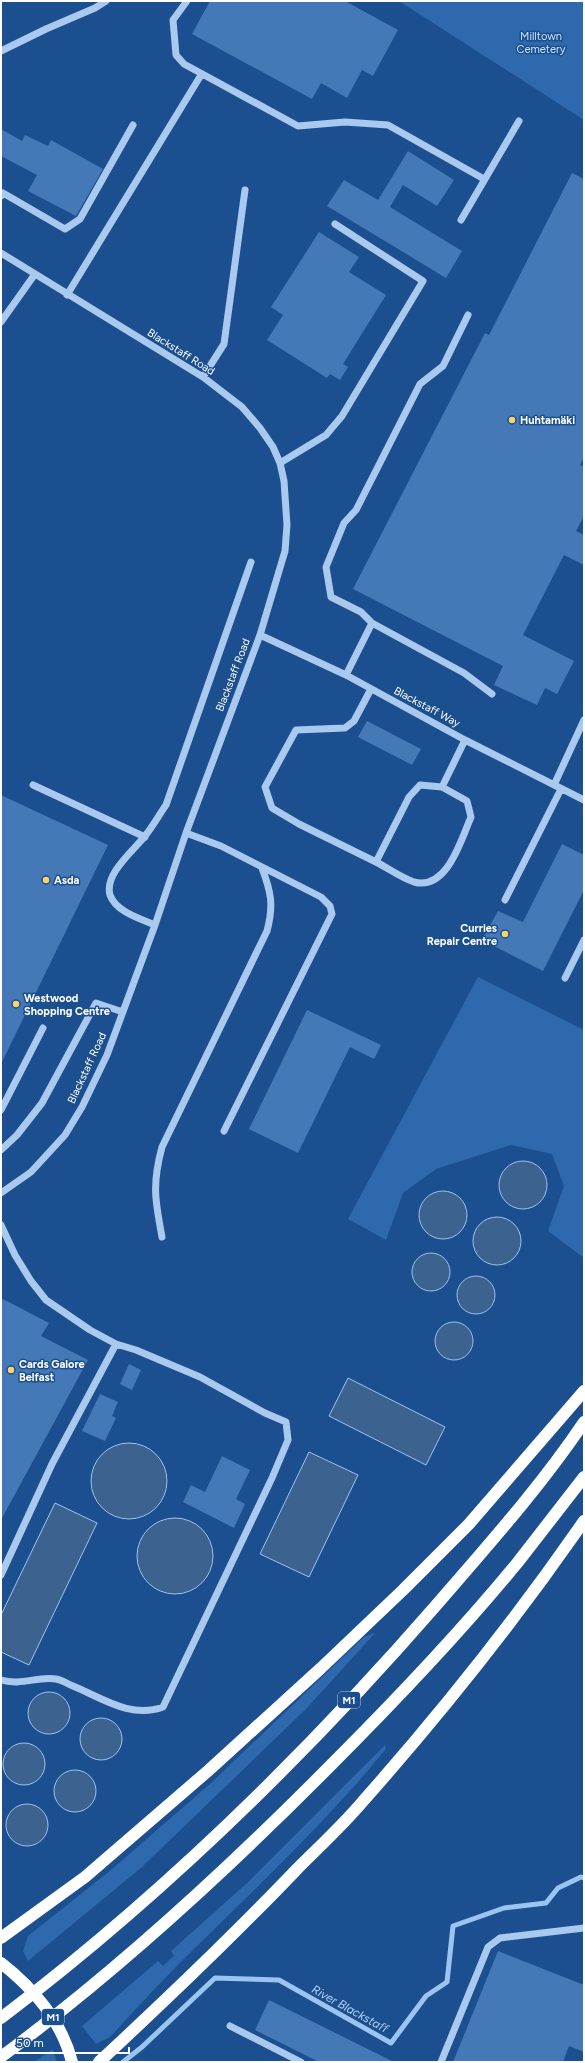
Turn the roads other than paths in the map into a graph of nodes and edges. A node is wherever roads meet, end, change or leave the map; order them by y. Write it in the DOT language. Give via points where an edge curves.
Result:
graph roads {
  1 [pos="106,1"];
  2 [pos="187,1"];
  3 [pos="1,51"];
  4 [pos="201,74"];
  5 [pos="519,121"];
  6 [pos="133,124"];
  7 [pos="484,179"];
  8 [pos="245,190"];
  9 [pos="1,196"];
  10 [pos="461,220"];
  11 [pos="335,224"];
  12 [pos="1,253"];
  13 [pos="35,274"];
  14 [pos="67,294"];
  15 [pos="468,315"];
  16 [pos="1,322"];
  17 [pos="203,377"];
  18 [pos="280,463"];
  19 [pos="251,562"];
  20 [pos="372,623"];
  21 [pos="260,635"];
  22 [pos="346,675"];
  23 [pos="371,689"];
  24 [pos="492,694"];
  25 [pos="584,720"];
  26 [pos="465,740"];
  27 [pos="33,785"];
  28 [pos="554,785"];
  29 [pos="442,787"];
  30 [pos="561,789"];
  31 [pos="584,800"];
  32 [pos="186,833"];
  33 [pos="145,837"];
  34 [pos="376,862"];
  35 [pos="262,868"];
  36 [pos="505,900"];
  37 [pos="155,925"];
  38 [pos="584,940"];
  39 [pos="565,978"];
  40 [pos="123,1012"];
  41 [pos="43,1028"];
  42 [pos="1,1110"];
  43 [pos="224,1131"];
  44 [pos="1,1150"];
  45 [pos="1,1193"];
  46 [pos="1,1225"];
  47 [pos="162,1237"];
  48 [pos="116,1344"];
  49 [pos="584,1391"];
  50 [pos="584,1422"];
  51 [pos="584,1477"];
  52 [pos="584,1522"];
  53 [pos="1,1575"];
  54 [pos="1,1680"];
  55 [pos="584,1928"];
  56 [pos="1,1938"];
  57 [pos="1,1963"];
  58 [pos="1,2018"];
  59 [pos="230,2026"];
  60 [pos="1,2056"];
  61 [pos="72,2062"];
  62 [pos="99,2062"];
  63 [pos="301,2062"];
  64 [pos="441,2062"];
  1 -- 3 [label="street"];
  2 -- 4 [label="street" via="174,20 176,55 184,64"];
  4 -- 7 [label="street" via="298,126 345,122 388,125"];
  4 -- 14 [label="street"];
  5 -- 7 [label="street"];
  6 -- 9 [label="street" via="80,219 65,229 3,193"];
  7 -- 10 [label="street"];
  8 -- 17 [label="street" via="224,344"];
  11 -- 18 [label="street" via="423,281 342,416 326,435"];
  12 -- 13 [label="street, Blackstaff Road"];
  13 -- 14 [label="street, Blackstaff Road"];
  13 -- 16 [label="street"];
  14 -- 17 [label="street, Blackstaff Road"];
  15 -- 20 [label="street" via="443,366 420,384 356,510 344,523 326,567 331,597 360,612"];
  17 -- 18 [label="street, Blackstaff Road" via="242,407 273,447"];
  18 -- 21 [label="street, Blackstaff Road" via="287,512 285,551"];
  19 -- 33 [label="street" via="166,805"];
  20 -- 22 [label="street"];
  20 -- 24 [label="street" via="464,673"];
  21 -- 22 [label="street, Blackstaff Way"];
  21 -- 32 [label="street, Blackstaff Road"];
  22 -- 23 [label="street, Blackstaff Way"];
  23 -- 26 [label="street, Blackstaff Way"];
  23 -- 34 [label="street" via="354,721 345,728 296,730 265,787 272,808"];
  25 -- 28 [label="street"];
  26 -- 28 [label="street, Blackstaff Way"];
  26 -- 29 [label="street"];
  27 -- 33 [label="street"];
  28 -- 30 [label="street, Blackstaff Way"];
  29 -- 34 [label="street" via="420,785 413,793"];
  29 -- 34 [label="street" via="466,801 471,817 446,871 432,882 414,882"];
  30 -- 31 [label="street, Blackstaff Way"];
  30 -- 36 [label="street"];
  32 -- 35 [label="street" via="221,846"];
  32 -- 37 [label="street, Blackstaff Road"];
  33 -- 37 [label="street" via="126,856 110,881 110,895 124,911"];
  35 -- 43 [label="street" via="321,897 330,906 332,914"];
  35 -- 47 [label="street" via="271,892 272,914 266,931 162,1147 157,1166 155,1201"];
  37 -- 40 [label="street, Blackstaff Road"];
  38 -- 39 [label="street"];
  40 -- 44 [label="street" via="96,1003 42,1103 17,1135"];
  40 -- 45 [label="street, Blackstaff Road" via="107,1055 82,1107 64,1135 31,1172"];
  41 -- 42 [label="street"];
  46 -- 48 [label="street" via="15,1255 46,1300"];
  48 -- 53 [label="street" via="52,1464"];
  48 -- 54 [label="street" via="200,1377 286,1422 288,1440 163,1707 142,1712 124,1709 56,1679 11,1683"];
  49 -- 56 [label="highway" via="469,1524 326,1664 85,1877"];
  50 -- 58 [label="highway, M1" via="506,1524 393,1654 253,1800 197,1854 85,1952"];
  51 -- 60 [label="highway, M1" via="517,1563 407,1688 214,1880 104,1976"];
  52 -- 62 [label="highway" via="493,1646 363,1802 175,1993"];
  55 -- 64 [label="street" via="500,1938 488,1947"];
  57 -- 61 [label="highway" via="15,1974 51,2015 66,2040"];
  59 -- 63 [label="street"];
}
